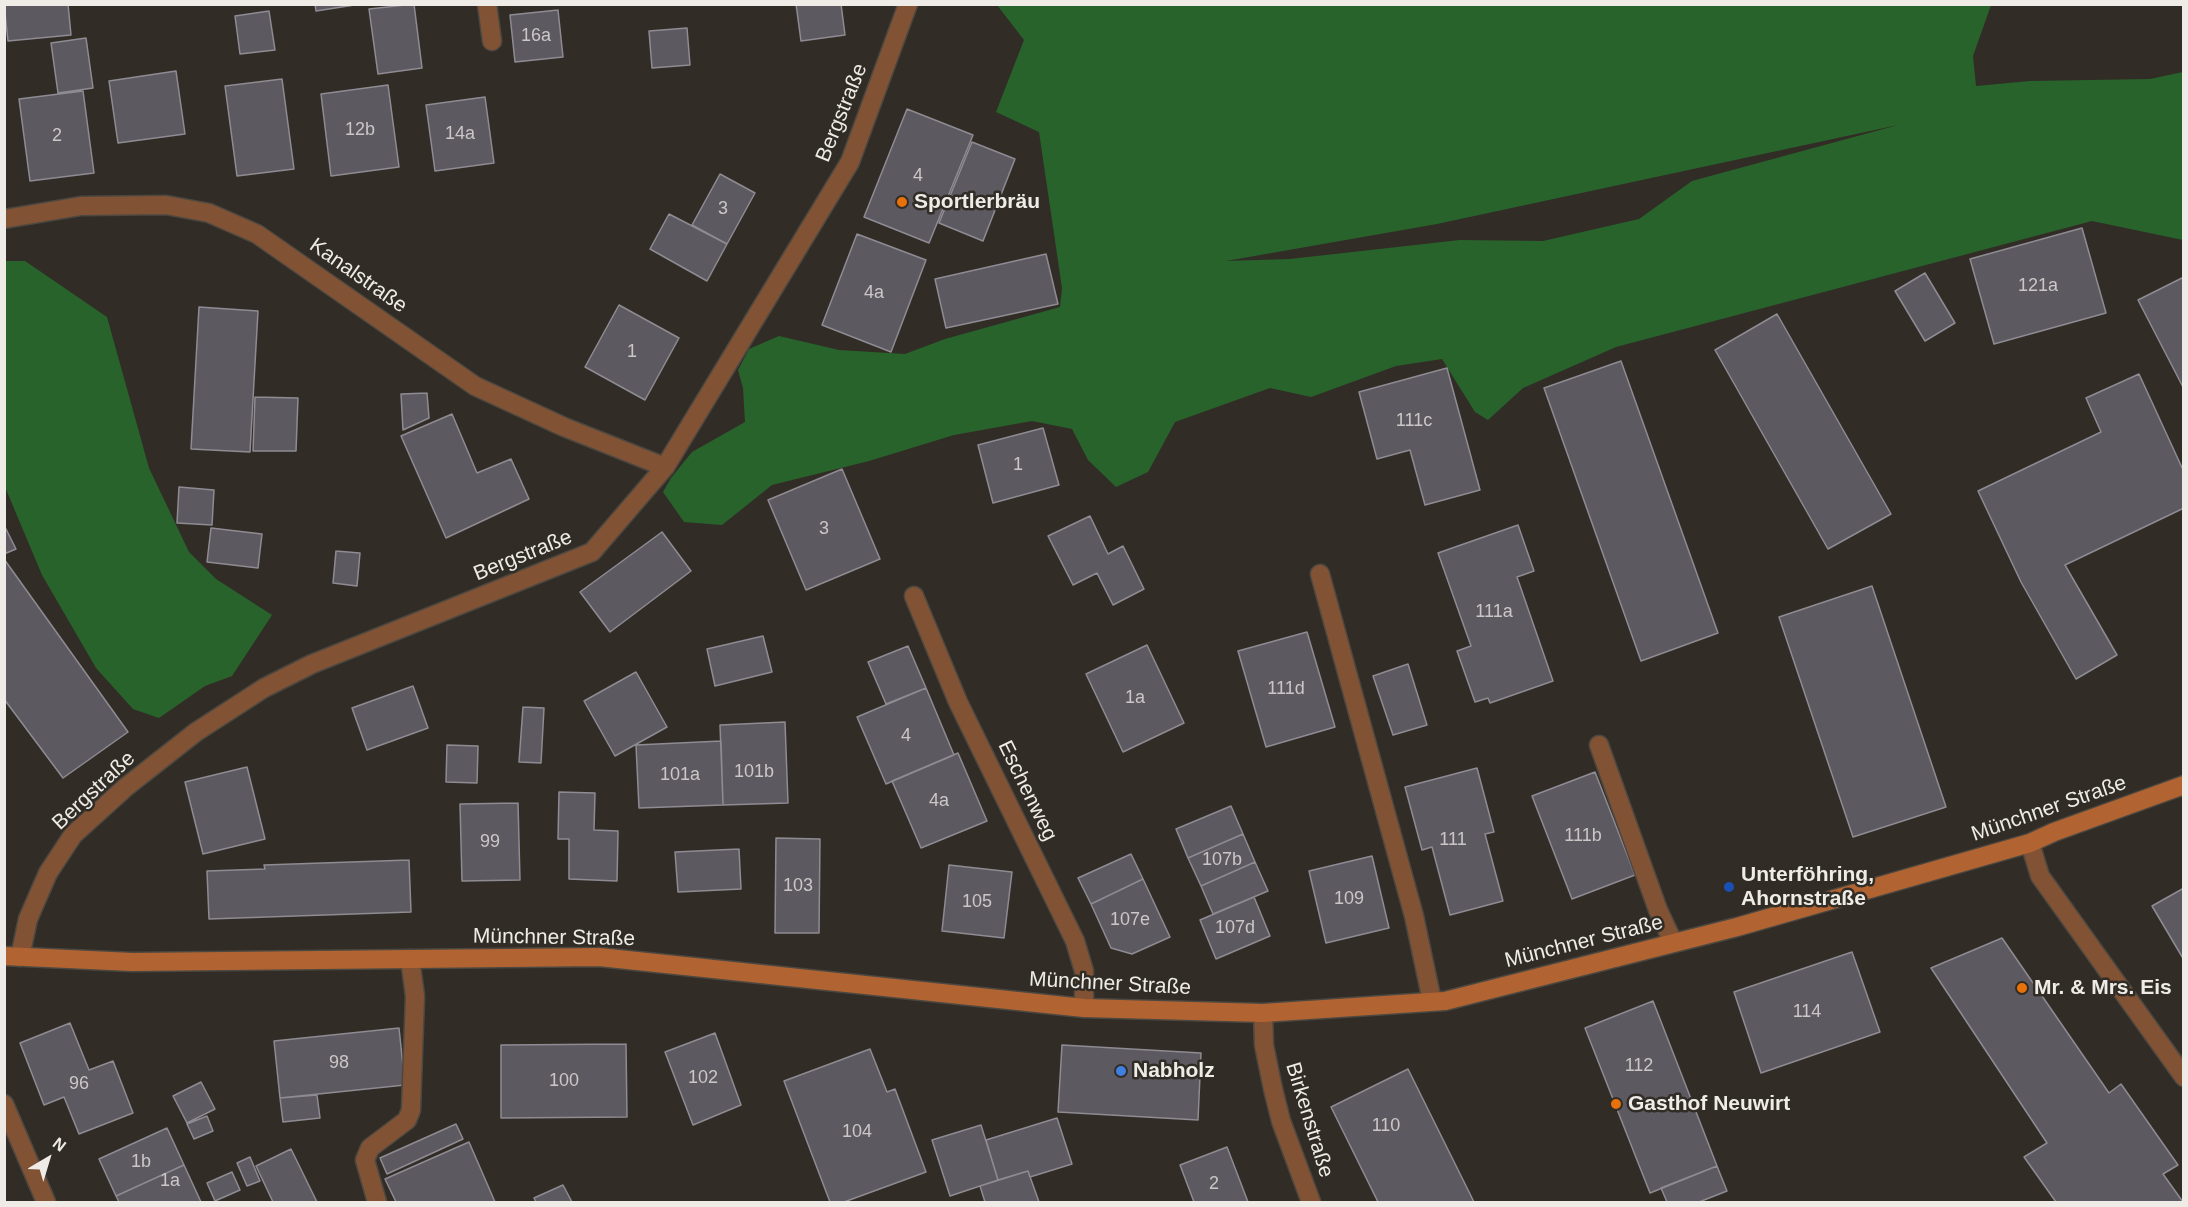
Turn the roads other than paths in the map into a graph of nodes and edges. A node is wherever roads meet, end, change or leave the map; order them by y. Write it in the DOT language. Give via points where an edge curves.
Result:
graph roads {
  1 [pos="487,4"];
  2 [pos="908,4"];
  3 [pos="492,41"];
  4 [pos="4,219"];
  5 [pos="665,467"];
  6 [pos="1320,574"];
  7 [pos="914,596"];
  8 [pos="1599,745"];
  9 [pos="2184,785"];
  10 [pos="2030,843"];
  11 [pos="1673,942"];
  12 [pos="12,957"];
  13 [pos="410,959"];
  14 [pos="1432,1001"];
  15 [pos="1084,1008"];
  16 [pos="1263,1013"];
  17 [pos="2184,1077"];
  18 [pos="4,1104"];
  19 [pos="46,1203"];
  20 [pos="377,1203"];
  21 [pos="1311,1203"];
  1 -- 3 [label="street"];
  2 -- 5 [label="street, Bergstraße" via="850,162"];
  4 -- 5 [label="street, Kanalstraße" via="81,206 166,205 209,213 257,234 476,386 564,427"];
  5 -- 12 [label="street, Bergstraße" via="592,552 312,664 264,688 196,732 74,835 48,873"];
  6 -- 14 [label="street" via="1414,916"];
  7 -- 15 [label="street, Eschenweg" via="958,702 1075,941 1084,971"];
  8 -- 11 [label="street"];
  9 -- 10 [label="main road, Münchner Straße"];
  10 -- 11 [label="main road, Münchner Straße"];
  10 -- 17 [label="street" via="2040,876"];
  11 -- 14 [label="main road, Münchner Straße" via="1445,1001"];
  12 -- 13 [label="main road, Münchner Straße" via="132,962"];
  13 -- 15 [label="main road, Münchner Straße" via="599,957"];
  13 -- 20 [label="street" via="415,996 411,1110 407,1120 370,1148 365,1160"];
  14 -- 16 [label="main road, Münchner Straße"];
  15 -- 16 [label="main road, Münchner Straße"];
  16 -- 21 [label="street, Birkenstraße" via="1264,1045 1281,1121"];
  18 -- 19 [label="street"];
}
